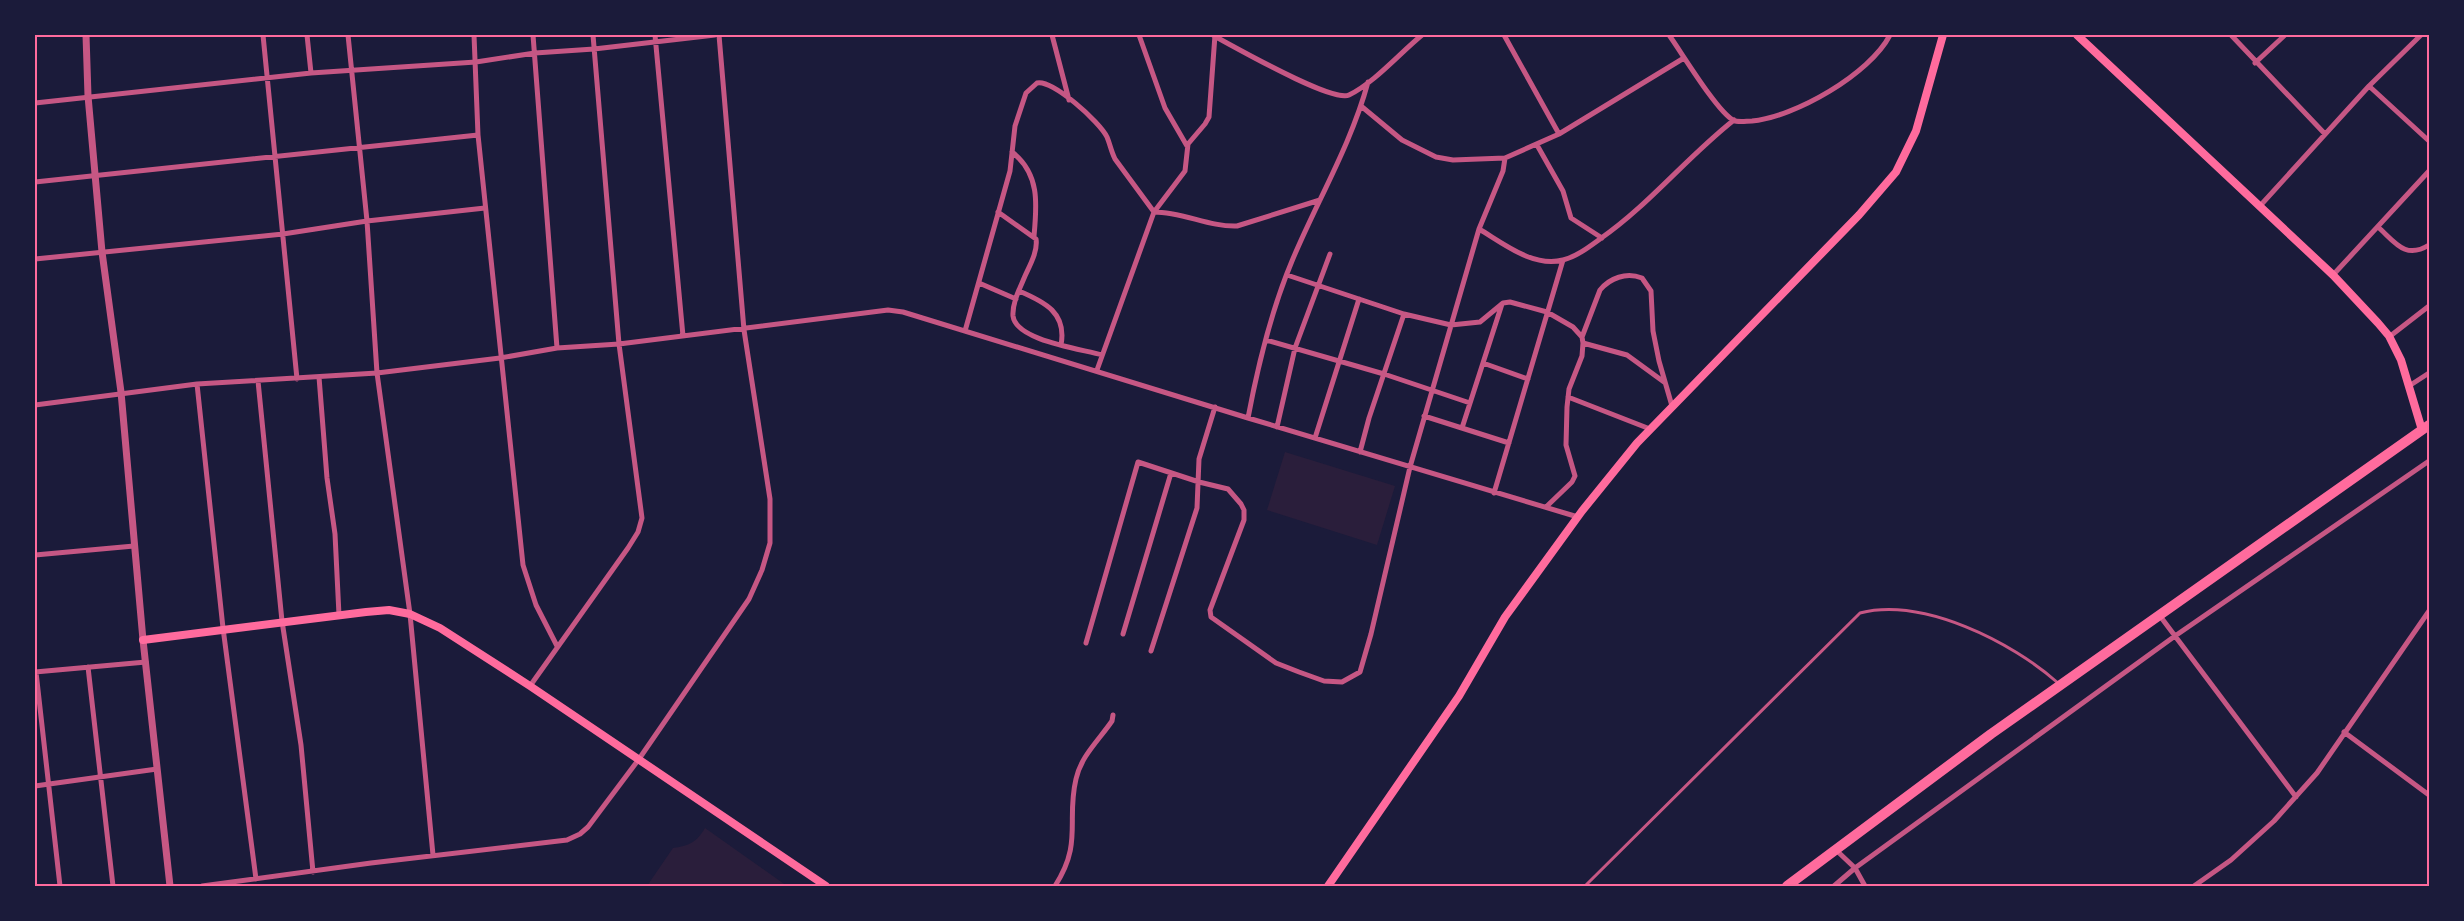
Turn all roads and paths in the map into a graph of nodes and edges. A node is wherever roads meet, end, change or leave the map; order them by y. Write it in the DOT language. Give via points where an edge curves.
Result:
graph roads {
  1 [pos="86,35"];
  2 [pos="263,35"];
  3 [pos="307,35"];
  4 [pos="348,35"];
  5 [pos="474,35"];
  6 [pos="533,35"];
  7 [pos="593,35"];
  8 [pos="717,35"];
  9 [pos="1052,35"];
  10 [pos="1139,35"];
  11 [pos="1422,35"];
  12 [pos="1504,35"];
  13 [pos="1669,35"];
  14 [pos="1890,35"];
  15 [pos="1943,35"];
  16 [pos="2077,35"];
  17 [pos="2230,35"];
  18 [pos="2285,35"];
  19 [pos="2421,35"];
  20 [pos="1214,36"];
  21 [pos="655,38"];
  22 [pos="594,49"];
  23 [pos="535,52"];
  24 [pos="1684,58"];
  25 [pos="476,62"];
  26 [pos="2255,62"];
  27 [pos="350,70"];
  28 [pos="311,73"];
  29 [pos="266,77"];
  30 [pos="1368,82"];
  31 [pos="2369,86"];
  32 [pos="88,96"];
  33 [pos="1069,100"];
  34 [pos="35,103"];
  35 [pos="1361,106"];
  36 [pos="1734,120"];
  37 [pos="1559,134"];
  38 [pos="2325,134"];
  39 [pos="478,135"];
  40 [pos="2429,141"];
  41 [pos="1537,145"];
  42 [pos="1188,146"];
  43 [pos="359,148"];
  44 [pos="1012,152"];
  45 [pos="276,156"];
  46 [pos="1506,158"];
  47 [pos="2429,171"];
  48 [pos="95,177"];
  49 [pos="35,182"];
  50 [pos="1320,200"];
  51 [pos="2259,207"];
  52 [pos="485,208"];
  53 [pos="998,212"];
  54 [pos="1154,212"];
  55 [pos="367,221"];
  56 [pos="2378,227"];
  57 [pos="1479,229"];
  58 [pos="283,234"];
  59 [pos="1034,236"];
  60 [pos="1602,238"];
  61 [pos="2429,245"];
  62 [pos="102,252"];
  63 [pos="1330,254"];
  64 [pos="35,259"];
  65 [pos="1562,260"];
  66 [pos="1287,275"];
  67 [pos="2334,275"];
  68 [pos="979,283"];
  69 [pos="1318,286"];
  70 [pos="1019,291"];
  71 [pos="1016,299"];
  72 [pos="1359,299"];
  73 [pos="1503,303"];
  74 [pos="2429,306"];
  75 [pos="1547,312"];
  76 [pos="1404,314"];
  77 [pos="1451,325"];
  78 [pos="744,330"];
  79 [pos="965,331"];
  80 [pos="683,336"];
  81 [pos="2389,337"];
  82 [pos="1266,340"];
  83 [pos="1583,340"];
  84 [pos="619,344"];
  85 [pos="1061,345"];
  86 [pos="557,348"];
  87 [pos="1295,348"];
  88 [pos="1102,356"];
  89 [pos="500,358"];
  90 [pos="1339,360"];
  91 [pos="1483,363"];
  92 [pos="1097,370"];
  93 [pos="377,373"];
  94 [pos="2429,373"];
  95 [pos="1384,374"];
  96 [pos="319,377"];
  97 [pos="297,379"];
  98 [pos="1528,379"];
  99 [pos="258,381"];
  100 [pos="1664,382"];
  101 [pos="197,384"];
  102 [pos="2409,386"];
  103 [pos="121,392"];
  104 [pos="1431,392"];
  105 [pos="1568,397"];
  106 [pos="1470,403"];
  107 [pos="35,405"];
  108 [pos="1672,406"];
  109 [pos="1214,407"];
  110 [pos="1424,416"];
  111 [pos="1248,418"];
  112 [pos="1277,427"];
  113 [pos="1462,428"];
  114 [pos="2425,428"];
  115 [pos="1650,429"];
  116 [pos="1315,438"];
  117 [pos="1508,443"];
  118 [pos="1360,452"];
  119 [pos="2429,461"];
  120 [pos="1410,467"];
  121 [pos="1171,473"];
  122 [pos="1199,482"];
  123 [pos="1494,493"];
  124 [pos="1546,507"];
  125 [pos="1578,517"];
  126 [pos="134,546"];
  127 [pos="35,555"];
  128 [pos="2429,611"];
  129 [pos="410,614"];
  130 [pos="339,615"];
  131 [pos="2160,616"];
  132 [pos="282,621"];
  133 [pos="223,628"];
  134 [pos="1123,634"];
  135 [pos="2175,636"];
  136 [pos="143,640"];
  137 [pos="1086,643"];
  138 [pos="557,646"];
  139 [pos="1151,651"];
  140 [pos="146,662"];
  141 [pos="88,667"];
  142 [pos="35,672"];
  143 [pos="2060,685"];
  144 [pos="530,686"];
  145 [pos="1113,714"];
  146 [pos="2344,732"];
  147 [pos="639,759"];
  148 [pos="157,769"];
  149 [pos="103,778"];
  150 [pos="48,784"];
  151 [pos="35,786"];
  152 [pos="2429,795"];
  153 [pos="2296,797"];
  154 [pos="1836,849"];
  155 [pos="433,855"];
  156 [pos="1854,868"];
  157 [pos="313,872"];
  158 [pos="256,879"];
  159 [pos="60,886"];
  160 [pos="113,886"];
  161 [pos="170,886"];
  162 [pos="202,886"];
  163 [pos="826,886"];
  164 [pos="1055,886"];
  165 [pos="1328,886"];
  166 [pos="1585,886"];
  167 [pos="1787,886"];
  168 [pos="1834,886"];
  169 [pos="1866,886"];
  170 [pos="2194,886"];
  1 -- 32 [label="street"];
  2 -- 29 [label="street"];
  3 -- 28 [label="street"];
  4 -- 27 [label="street"];
  5 -- 25 [label="street"];
  6 -- 23 [label="street"];
  7 -- 22 [label="street"];
  8 -- 21 [label="street"];
  8 -- 78 [label="street"];
  9 -- 33 [label="street"];
  10 -- 42 [label="street" via="1165,108"];
  11 -- 30 [label="street"];
  12 -- 37 [label="street"];
  13 -- 24 [label="street"];
  14 -- 36 [label="street" via="1862,67 1812,101 1758,120"];
  15 -- 108 [label="main road" via="1916,131 1896,172 1852,222"];
  16 -- 51 [label="main road"];
  17 -- 26 [label="street"];
  18 -- 26 [label="street"];
  19 -- 31 [label="street"];
  20 -- 30 [label="street" via="1335,97 1348,96"];
  20 -- 42 [label="street" via="1209,117"];
  21 -- 22 [label="street"];
  21 -- 80 [label="street"];
  22 -- 23 [label="street"];
  22 -- 84 [label="street"];
  23 -- 25 [label="street"];
  23 -- 86 [label="street"];
  24 -- 36 [label="street"];
  24 -- 37 [label="street"];
  25 -- 27 [label="street"];
  25 -- 39 [label="street"];
  26 -- 38 [label="street"];
  27 -- 28 [label="street"];
  27 -- 43 [label="street"];
  28 -- 29 [label="street"];
  29 -- 32 [label="street"];
  29 -- 45 [label="street"];
  30 -- 35 [label="street"];
  31 -- 38 [label="street"];
  31 -- 40 [label="street"];
  32 -- 34 [label="street"];
  32 -- 48 [label="street"];
  33 -- 44 [label="street" via="1042,82 1030,87 1015,126"];
  33 -- 54 [label="street" via="1103,131 1115,159"];
  35 -- 46 [label="street" via="1402,140 1436,157 1454,160"];
  35 -- 50 [label="street"];
  36 -- 60 [label="street"];
  37 -- 41 [label="street"];
  38 -- 51 [label="street"];
  39 -- 43 [label="street"];
  39 -- 52 [label="street"];
  41 -- 46 [label="street"];
  41 -- 60 [label="street" via="1563,191 1571,218"];
  42 -- 54 [label="street" via="1185,171"];
  43 -- 45 [label="street"];
  43 -- 55 [label="street"];
  44 -- 53 [label="street"];
  44 -- 59 [label="street" via="1025,164 1032,177"];
  45 -- 48 [label="street"];
  45 -- 58 [label="street"];
  46 -- 57 [label="street"];
  47 -- 56 [label="street"];
  48 -- 49 [label="street"];
  48 -- 62 [label="street"];
  50 -- 54 [label="street" via="1237,226"];
  50 -- 66 [label="street"];
  51 -- 67 [label="main road"];
  52 -- 55 [label="street"];
  52 -- 89 [label="street"];
  53 -- 59 [label="street"];
  53 -- 68 [label="street"];
  54 -- 88 [label="street"];
  55 -- 58 [label="street"];
  55 -- 93 [label="street"];
  56 -- 61 [label="street" via="2406,251 2418,251"];
  56 -- 67 [label="street"];
  57 -- 65 [label="street" via="1529,257"];
  57 -- 77 [label="street"];
  58 -- 62 [label="street"];
  58 -- 97 [label="street"];
  59 -- 70 [label="street" via="1037,242 1035,250"];
  60 -- 65 [label="street"];
  62 -- 64 [label="street"];
  62 -- 103 [label="street"];
  63 -- 69 [label="street"];
  65 -- 75 [label="street"];
  66 -- 69 [label="street"];
  66 -- 82 [label="street"];
  67 -- 81 [label="main road"];
  68 -- 71 [label="street"];
  68 -- 79 [label="street"];
  69 -- 72 [label="street"];
  69 -- 87 [label="street"];
  70 -- 71 [label="street"];
  70 -- 85 [label="street" via="1052,309 1063,331"];
  71 -- 85 [label="street" via="1014,318 1020,329"];
  72 -- 76 [label="street"];
  72 -- 90 [label="street"];
  73 -- 75 [label="street" via="1516,303"];
  73 -- 77 [label="street" via="1485,320"];
  73 -- 91 [label="street"];
  74 -- 81 [label="street"];
  75 -- 83 [label="street" via="1573,327"];
  75 -- 98 [label="street"];
  76 -- 77 [label="street"];
  76 -- 95 [label="street"];
  77 -- 104 [label="street"];
  78 -- 79 [label="street" via="875,310 903,312"];
  78 -- 80 [label="street"];
  78 -- 147 [label="street" via="770,499 770,543 749,599"];
  79 -- 92 [label="street"];
  80 -- 84 [label="street"];
  81 -- 102 [label="main road"];
  82 -- 87 [label="street"];
  82 -- 111 [label="street"];
  83 -- 100 [label="street" via="1627,355"];
  83 -- 100 [label="street" via="1604,285 1617,278 1642,278 1651,291 1653,331"];
  83 -- 105 [label="street" via="1582,356"];
  84 -- 86 [label="street"];
  84 -- 138 [label="street" via="642,518 628,548"];
  85 -- 88 [label="street"];
  86 -- 89 [label="street"];
  87 -- 90 [label="street"];
  87 -- 112 [label="street"];
  88 -- 92 [label="street"];
  89 -- 93 [label="street"];
  89 -- 138 [label="street" via="523,565 536,605"];
  90 -- 95 [label="street"];
  90 -- 116 [label="street"];
  91 -- 98 [label="street"];
  91 -- 106 [label="street"];
  92 -- 109 [label="street"];
  93 -- 96 [label="street"];
  93 -- 129 [label="street"];
  94 -- 102 [label="street"];
  95 -- 104 [label="street"];
  95 -- 118 [label="street"];
  96 -- 97 [label="street"];
  96 -- 130 [label="street" via="335,534"];
  97 -- 99 [label="street"];
  98 -- 117 [label="street"];
  99 -- 101 [label="street"];
  99 -- 132 [label="street"];
  100 -- 108 [label="street"];
  101 -- 103 [label="street"];
  101 -- 133 [label="street"];
  102 -- 114 [label="main road"];
  103 -- 107 [label="street"];
  103 -- 126 [label="street"];
  104 -- 106 [label="street"];
  104 -- 110 [label="street"];
  105 -- 115 [label="street"];
  105 -- 124 [label="street" via="1566,445 1575,476"];
  106 -- 113 [label="street"];
  108 -- 115 [label="main road"];
  109 -- 111 [label="street"];
  109 -- 122 [label="street" via="1199,459"];
  110 -- 113 [label="street"];
  110 -- 120 [label="street"];
  111 -- 112 [label="street"];
  112 -- 116 [label="street"];
  113 -- 117 [label="street"];
  114 -- 131 [label="highway"];
  115 -- 125 [label="main road"];
  116 -- 118 [label="street"];
  117 -- 123 [label="street"];
  118 -- 120 [label="street"];
  119 -- 135 [label="street"];
  120 -- 122 [label="street" via="1364,661 1360,672 1342,682 1324,681 1276,663 1211,617 1210,610 1244,520 1244,510 1228,489"];
  120 -- 123 [label="street"];
  121 -- 122 [label="street"];
  121 -- 134 [label="street"];
  121 -- 137 [label="street" via="1138,462"];
  122 -- 139 [label="street" via="1197,508"];
  123 -- 124 [label="street"];
  124 -- 125 [label="street"];
  125 -- 165 [label="main road" via="1505,617 1459,696"];
  126 -- 127 [label="street"];
  126 -- 136 [label="street"];
  128 -- 146 [label="street"];
  129 -- 130 [label="main road" via="389,610"];
  129 -- 144 [label="main road" via="440,628"];
  129 -- 155 [label="street"];
  130 -- 132 [label="main road"];
  131 -- 135 [label="street"];
  131 -- 143 [label="highway"];
  132 -- 133 [label="main road"];
  132 -- 157 [label="street" via="301,746"];
  133 -- 136 [label="main road"];
  133 -- 158 [label="street"];
  135 -- 153 [label="street"];
  135 -- 156 [label="street"];
  136 -- 140 [label="street"];
  138 -- 144 [label="street"];
  140 -- 141 [label="street"];
  140 -- 148 [label="street"];
  141 -- 142 [label="street"];
  141 -- 149 [label="street"];
  142 -- 150 [label="street"];
  143 -- 154 [label="highway"];
  143 -- 166 [label="lane" via="2007,645 1963,626 1910,612 1883,610 1860,613"];
  144 -- 147 [label="main road"];
  145 -- 164 [label="street" via="1112,721 1086,754 1078,771 1073,843"];
  146 -- 152 [label="street"];
  146 -- 153 [label="street" via="2317,773"];
  147 -- 155 [label="street" via="580,834 567,840"];
  147 -- 163 [label="main road"];
  148 -- 149 [label="street"];
  148 -- 161 [label="street"];
  149 -- 150 [label="street"];
  149 -- 160 [label="street"];
  150 -- 151 [label="street"];
  150 -- 159 [label="street"];
  153 -- 170 [label="street" via="2230,860"];
  154 -- 156 [label="street"];
  154 -- 167 [label="highway"];
  155 -- 157 [label="street"];
  156 -- 168 [label="street"];
  156 -- 169 [label="street"];
  157 -- 158 [label="street"];
  158 -- 162 [label="street"];
}
